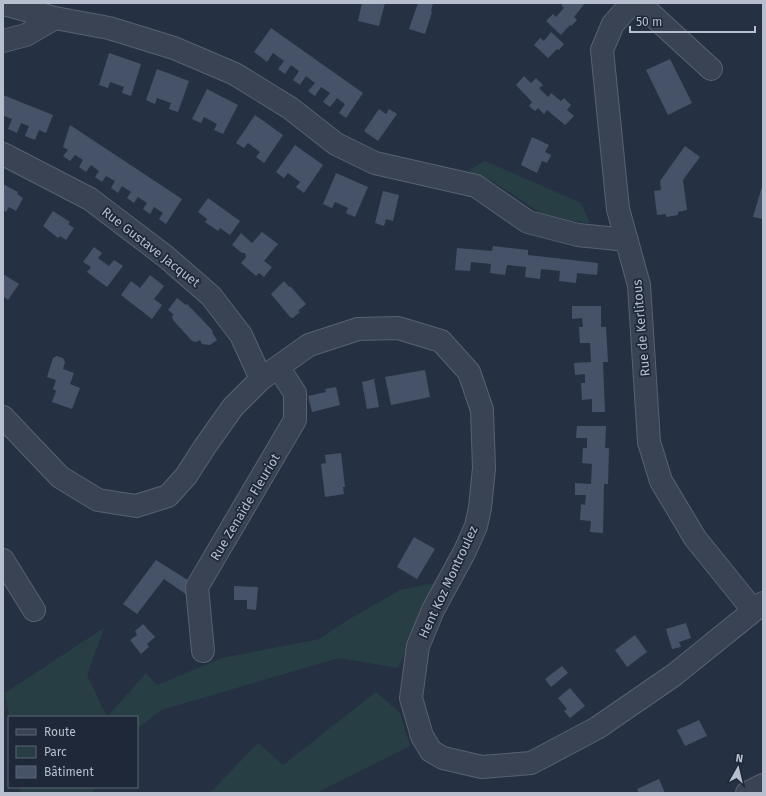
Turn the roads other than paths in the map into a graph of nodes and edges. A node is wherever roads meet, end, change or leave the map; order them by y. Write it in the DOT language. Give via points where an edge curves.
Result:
graph roads {
  1 [pos="632,3"];
  2 [pos="639,3"];
  3 [pos="3,4"];
  4 [pos="55,18"];
  5 [pos="3,41"];
  6 [pos="711,69"];
  7 [pos="3,154"];
  8 [pos="627,240"];
  9 [pos="269,373"];
  10 [pos="3,417"];
  11 [pos="3,560"];
  12 [pos="758,606"];
  13 [pos="34,610"];
  14 [pos="203,652"];
  15 [pos="763,785"];
  16 [pos="747,793"];
  1 -- 8 [label="street, Rue de Kerlitous" via="613,24 602,50 618,209"];
  2 -- 6 [label="street"];
  3 -- 4 [label="street"];
  4 -- 5 [label="street" via="26,36"];
  4 -- 8 [label="street" via="109,28 174,48 235,74 290,108 336,144 376,163 476,186 528,222 578,234"];
  7 -- 9 [label="street, Rue Gustave Jacquet" via="90,199 165,256 211,296"];
  8 -- 12 [label="street, Rue de Kerlitous" via="639,285 650,442 661,481 695,538"];
  9 -- 10 [label="street, Hent Koz Montroulez" via="233,408 186,476 168,496 136,506 98,500 60,477"];
  9 -- 12 [label="street, Hent Koz Montroulez" via="309,345 358,329 398,328 441,341 469,372 482,410 484,468 480,508 476,526 465,551 433,610 418,646 411,698 422,736 431,750 443,758 482,767 531,763 597,728 674,675"];
  9 -- 14 [label="street, Rue Zenaïde Fleuriot" via="295,393 295,420 197,587"];
  11 -- 13 [label="street"];
  15 -- 16 [label="street"];
}
